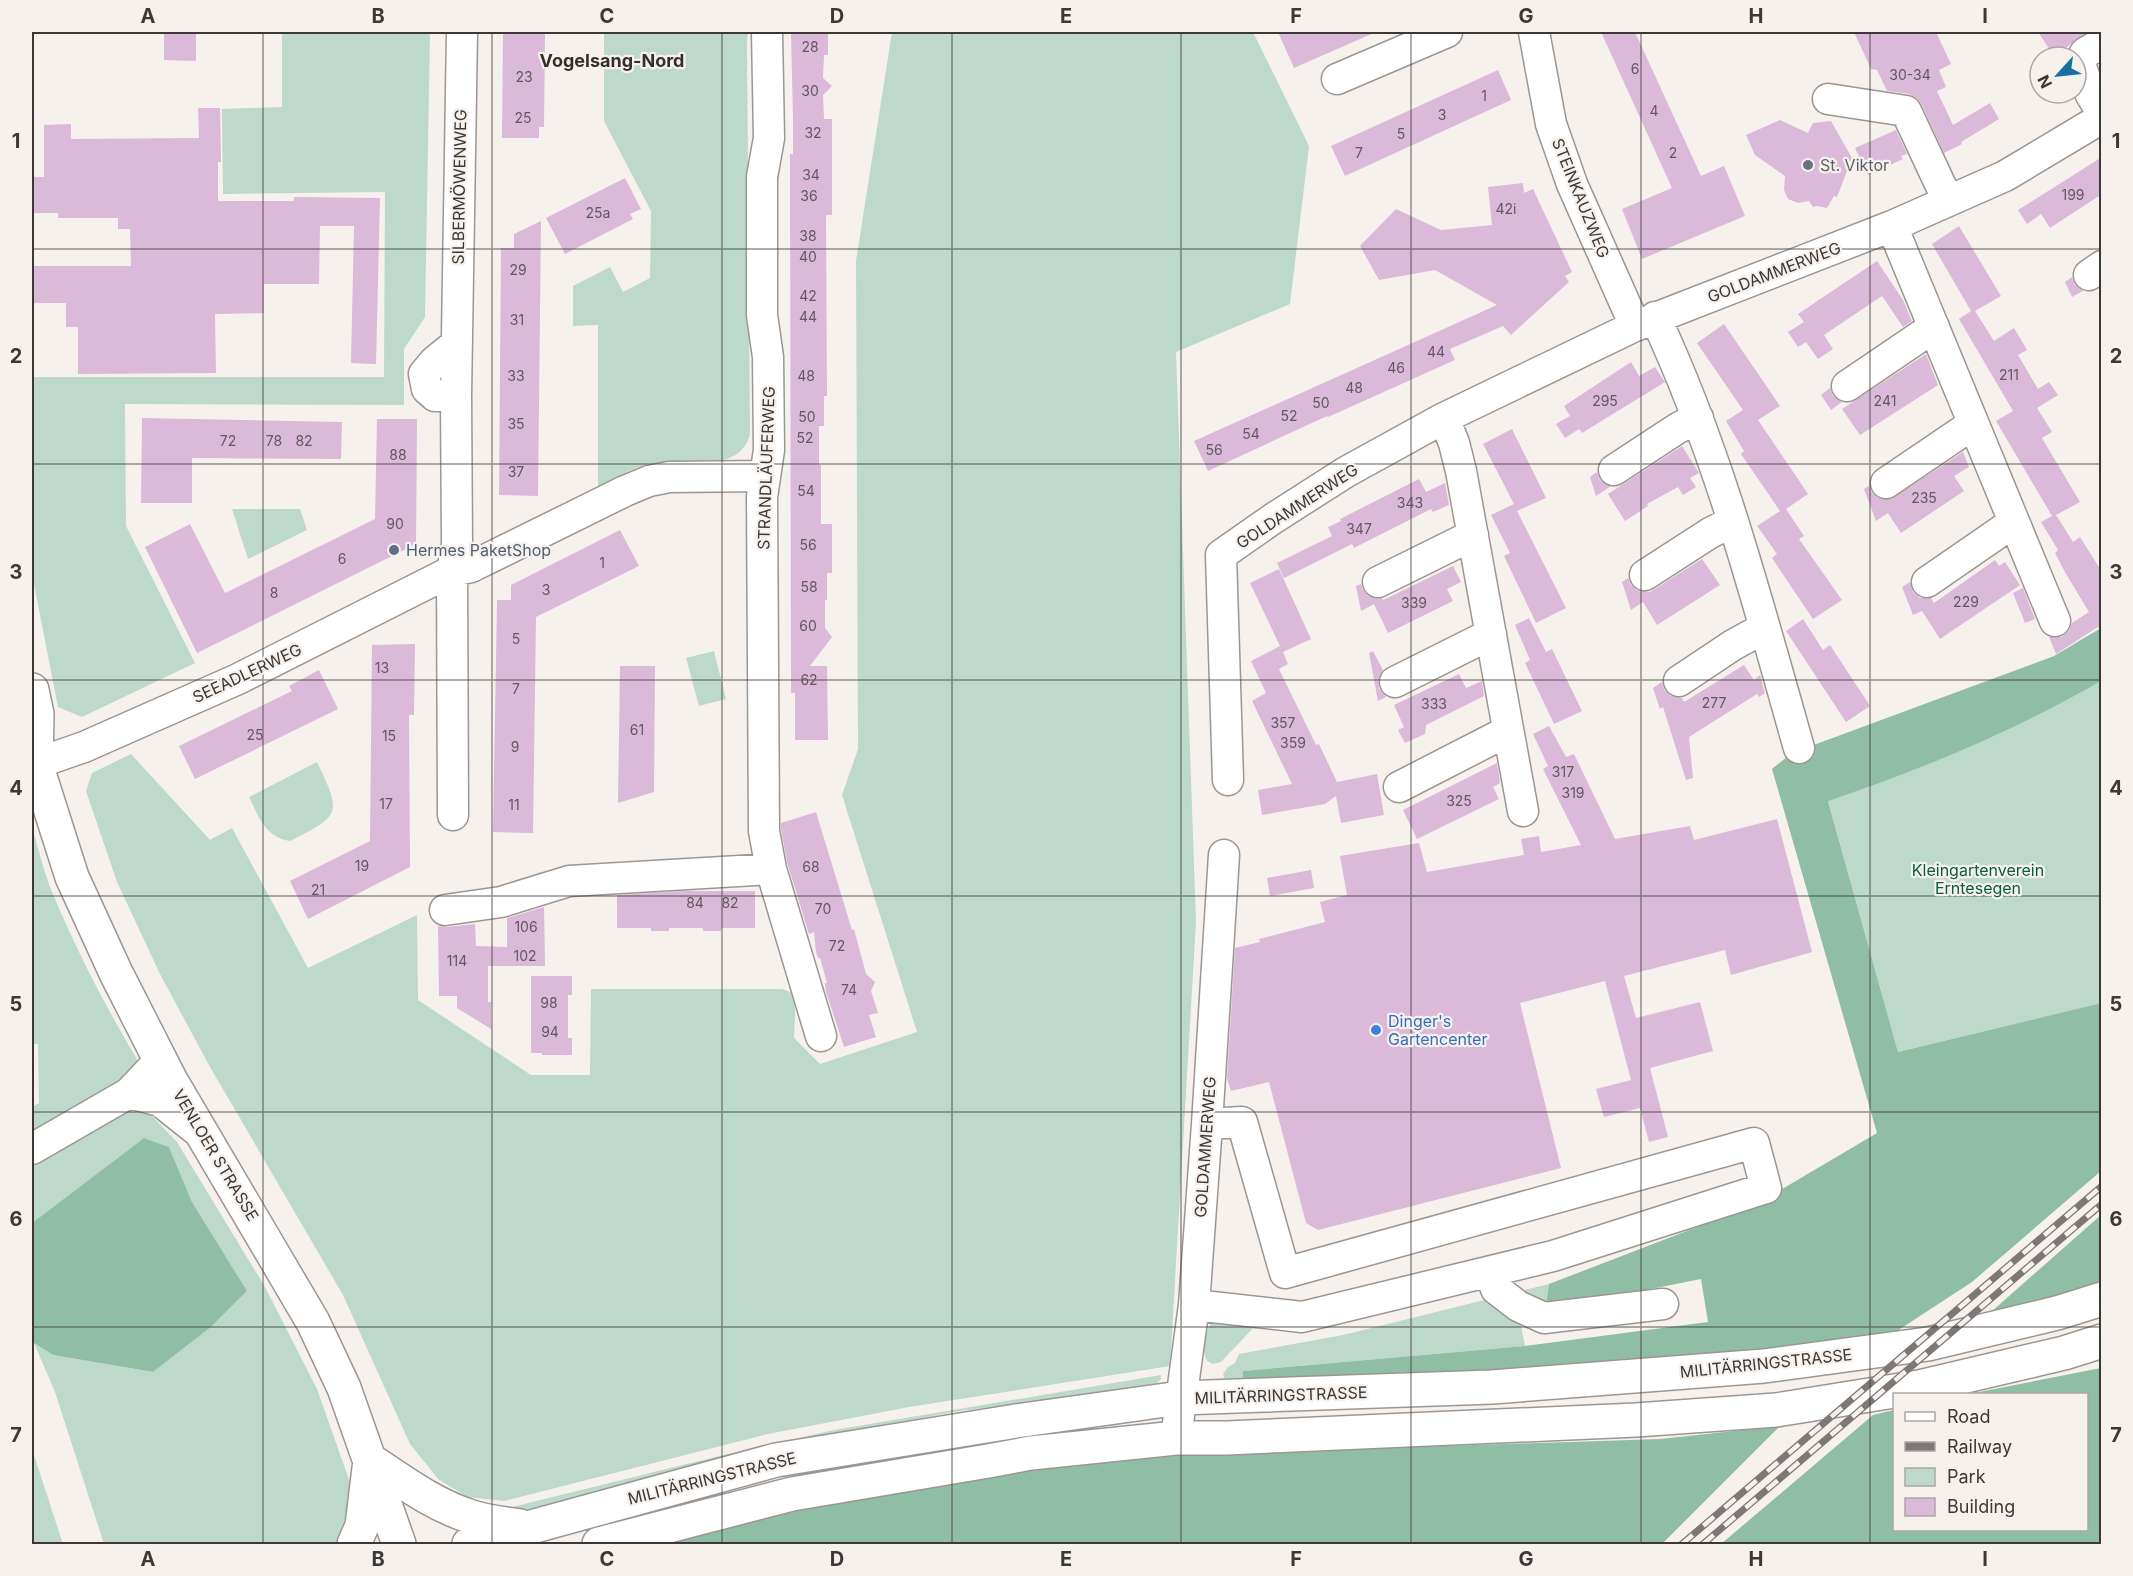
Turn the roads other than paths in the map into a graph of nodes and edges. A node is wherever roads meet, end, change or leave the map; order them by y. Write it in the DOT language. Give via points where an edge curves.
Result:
graph roads {
  1 [pos="462,32"];
  2 [pos="767,32"];
  3 [pos="1447,32"];
  4 [pos="1534,32"];
  5 [pos="2102,43"];
  6 [pos="1337,79"];
  7 [pos="1828,99"];
  8 [pos="2102,114"];
  9 [pos="2102,118"];
  10 [pos="1948,201"];
  11 [pos="1892,226"];
  12 [pos="1645,321"];
  13 [pos="1934,327"];
  14 [pos="1847,386"];
  15 [pos="1444,418"];
  16 [pos="1698,418"];
  17 [pos="1973,424"];
  18 [pos="1614,470"];
  19 [pos="765,476"];
  20 [pos="1886,483"];
  21 [pos="1732,522"];
  22 [pos="2014,522"];
  23 [pos="1473,535"];
  24 [pos="452,571"];
  25 [pos="1645,575"];
  26 [pos="1378,582"];
  27 [pos="1927,582"];
  28 [pos="2055,621"];
  29 [pos="1764,628"];
  30 [pos="1491,634"];
  31 [pos="1679,681"];
  32 [pos="1395,682"];
  33 [pos="32,690"];
  34 [pos="1508,731"];
  35 [pos="1799,748"];
  36 [pos="33,761"];
  37 [pos="1228,780"];
  38 [pos="1400,787"];
  39 [pos="1523,811"];
  40 [pos="453,815"];
  41 [pos="1224,855"];
  42 [pos="771,869"];
  43 [pos="445,910"];
  44 [pos="821,1036"];
  45 [pos="160,1060"];
  46 [pos="129,1093"];
  47 [pos="1208,1124"];
  48 [pos="205,1136"];
  49 [pos="32,1149"];
  50 [pos="1490,1272"];
  51 [pos="2102,1299"];
  52 [pos="1664,1304"];
  53 [pos="1194,1305"];
  54 [pos="2102,1341"];
  55 [pos="1180,1398"];
  56 [pos="1176,1438"];
  57 [pos="370,1460"];
  58 [pos="529,1528"];
  59 [pos="354,1545"];
  60 [pos="399,1545"];
  61 [pos="469,1545"];
  62 [pos="599,1545"];
  1 -- 24 [label="street, SILBERMÖWENWEG" via="457,545"];
  2 -- 19 [label="street, STRANDLÄUFERWEG" via="769,138 762,177 762,315 768,357 769,450"];
  3 -- 6 [label="street"];
  4 -- 12 [label="street, STEINKAUZWEG" via="1551,124 1572,184"];
  5 -- 8 [label="street" via="2085,53 2080,64"];
  7 -- 10 [label="street" via="1905,111"];
  9 -- 10 [label="street, GOLDAMMERWEG" via="2005,176"];
  10 -- 11 [label="street, GOLDAMMERWEG"];
  11 -- 12 [label="street, GOLDAMMERWEG"];
  11 -- 13 [label="street"];
  12 -- 15 [label="street, GOLDAMMERWEG"];
  12 -- 16 [label="street" via="1678,366"];
  13 -- 14 [label="street"];
  13 -- 17 [label="street"];
  15 -- 23 [label="street" via="1461,471"];
  15 -- 37 [label="street, GOLDAMMERWEG" via="1346,472 1221,555"];
  16 -- 18 [label="street"];
  16 -- 21 [label="street"];
  17 -- 20 [label="street"];
  17 -- 22 [label="street"];
  19 -- 24 [label="street, SEEADLERWEG" via="669,477 649,482 471,567"];
  19 -- 42 [label="street, STRANDLÄUFERWEG" via="764,831"];
  21 -- 25 [label="street"];
  21 -- 29 [label="street"];
  22 -- 27 [label="street"];
  22 -- 28 [label="street"];
  23 -- 26 [label="street"];
  23 -- 30 [label="street"];
  24 -- 36 [label="street, SEEADLERWEG" via="238,679 84,747"];
  24 -- 40 [label="street"];
  29 -- 31 [label="street"];
  29 -- 35 [label="street"];
  30 -- 32 [label="street"];
  30 -- 34 [label="street"];
  33 -- 36 [label="main road, VENLOER STRASSE" via="37,714"];
  34 -- 38 [label="street"];
  34 -- 39 [label="street"];
  36 -- 45 [label="main road, VENLOER STRASSE" via="72,877"];
  41 -- 47 [label="street, GOLDAMMERWEG"];
  42 -- 43 [label="street" via="569,881 501,902"];
  42 -- 44 [label="street, STRANDLÄUFERWEG"];
  45 -- 46 [label="street"];
  45 -- 48 [label="main road, VENLOER STRASSE"];
  46 -- 48 [label="street" via="160,1101"];
  46 -- 49 [label="street"];
  47 -- 50 [label="street" via="1242,1122 1285,1273 1754,1143 1766,1188 1553,1256"];
  47 -- 53 [label="street, GOLDAMMERWEG"];
  48 -- 57 [label="main road, VENLOER STRASSE" via="313,1322 344,1388"];
  50 -- 52 [label="street" via="1496,1289 1518,1306 1544,1318"];
  50 -- 53 [label="street" via="1302,1317"];
  51 -- 55 [label="main road, MILITÄRRINGSTRASSE" via="1928,1344 1764,1366 1492,1387"];
  53 -- 55 [label="street, GOLDAMMERWEG"];
  54 -- 56 [label="main road" via="1919,1387 1776,1410 1613,1421"];
  55 -- 56 [label="street, GOLDAMMERWEG"];
  55 -- 58 [label="main road, MILITÄRRINGSTRASSE" via="776,1460"];
  56 -- 62 [label="main road" via="1031,1454 792,1494"];
  57 -- 58 [label="main road" via="443,1506 471,1517"];
  57 -- 59 [label="main road" via="362,1526"];
  57 -- 60 [label="main road, VENLOER STRASSE"];
  58 -- 61 [label="main road, MILITÄRRINGSTRASSE"];
}
